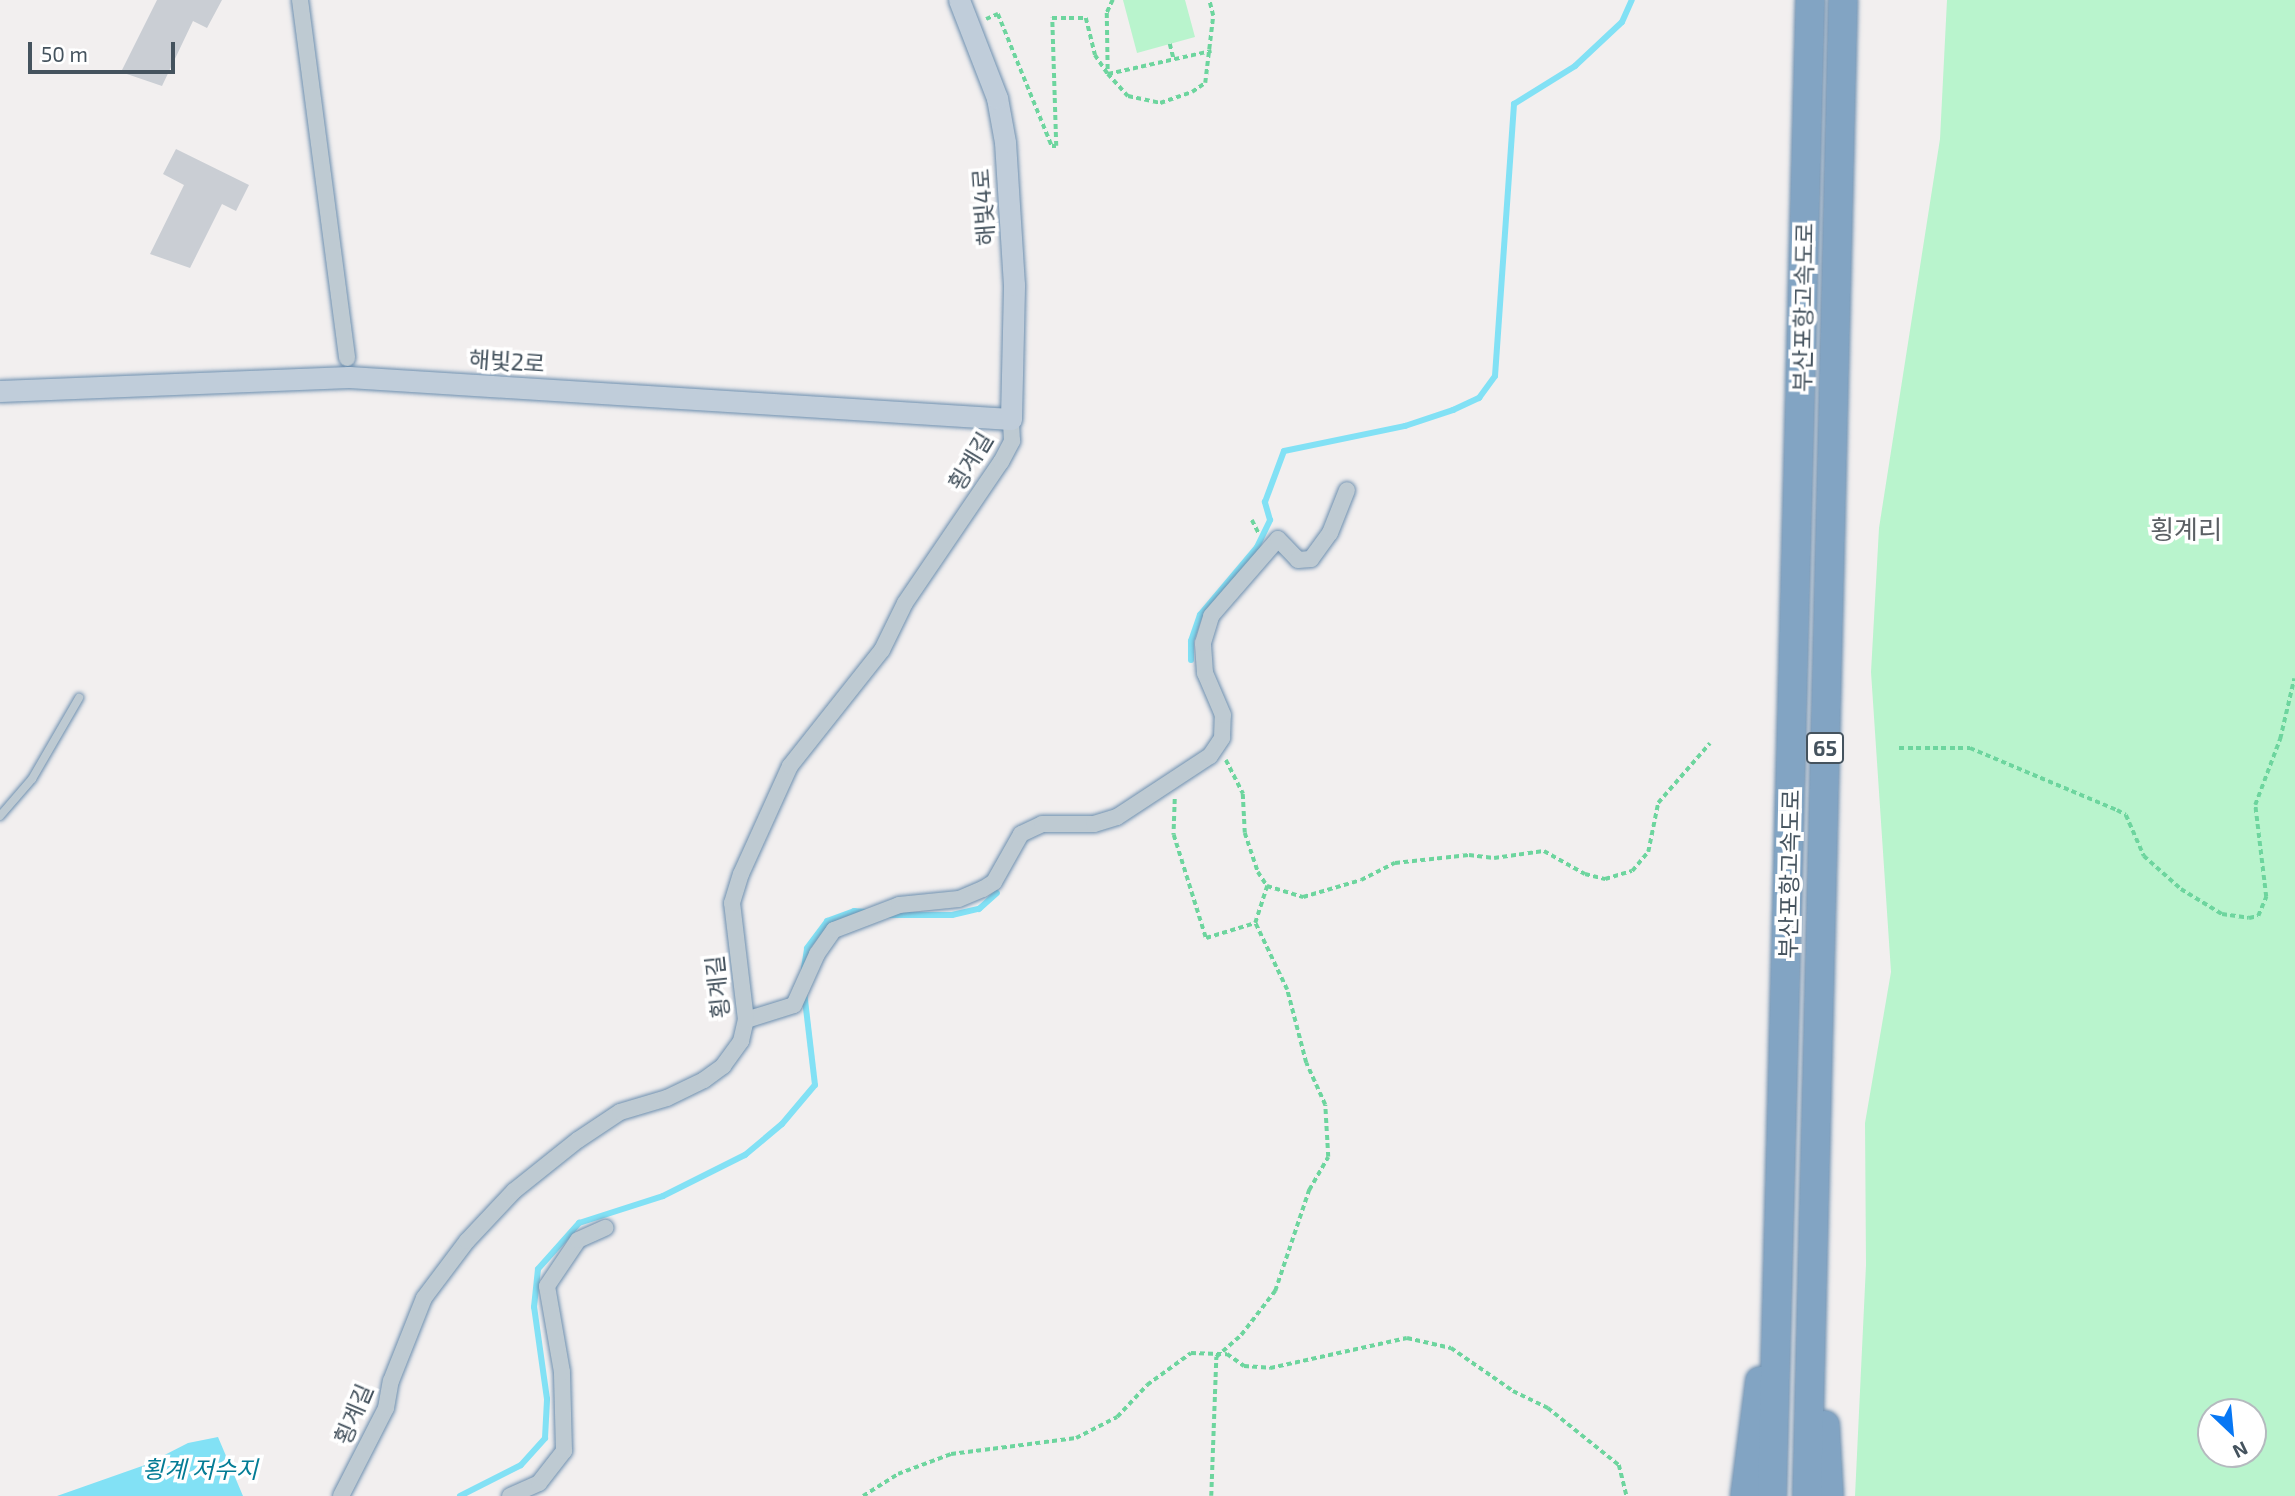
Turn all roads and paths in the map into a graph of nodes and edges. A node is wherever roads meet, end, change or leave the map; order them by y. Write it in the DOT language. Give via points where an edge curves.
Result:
graph roads {
  1 [pos="300,0"];
  2 [pos="959,0"];
  3 [pos="1113,0"];
  4 [pos="1209,0"];
  5 [pos="1810,0"];
  6 [pos="1843,0"];
  7 [pos="970,25"];
  8 [pos="1170,44"];
  9 [pos="1210,51"];
  10 [pos="1174,60"];
  11 [pos="1108,74"];
  12 [pos="347,358"];
  13 [pos="0,391"];
  14 [pos="1011,419"];
  15 [pos="1347,490"];
  16 [pos="1252,520"];
  17 [pos="1257,532"];
  18 [pos="2294,679"];
  19 [pos="79,698"];
  20 [pos="1710,743"];
  21 [pos="1899,748"];
  22 [pos="1214,749"];
  23 [pos="1165,785"];
  24 [pos="0,816"];
  25 [pos="1267,887"];
  26 [pos="1255,923"];
  27 [pos="746,1020"];
  28 [pos="1780,1225"];
  29 [pos="605,1228"];
  30 [pos="1813,1240"];
  31 [pos="1218,1354"];
  32 [pos="341,1496"];
  33 [pos="510,1496"];
  34 [pos="863,1496"];
  35 [pos="1211,1496"];
  36 [pos="1627,1496"];
  37 [pos="1745,1496"];
  38 [pos="1773,1496"];
  39 [pos="1807,1496"];
  40 [pos="1829,1496"];
  1 -- 12 [label="street"];
  2 -- 7 [label="street, 해빛4로"];
  3 -- 11 [label="path" via="1107,13"];
  4 -- 9 [label="path" via="1213,16"];
  5 -- 28 [label="highway, 부산포항고속도로 / 65"];
  6 -- 30 [label="highway, 부산포항고속도로 / 65"];
  7 -- 11 [label="path" via="998,14 1052,146 1056,146 1052,18 1086,18 1095,55"];
  7 -- 14 [label="street, 해빛4로" via="997,98 1005,142 1014,285"];
  8 -- 10 [label="path"];
  9 -- 10 [label="path"];
  9 -- 11 [label="path" via="1205,83 1192,93 1160,103 1128,96"];
  10 -- 11 [label="path"];
  13 -- 14 [label="street, 해빛2로" via="349,377"];
  14 -- 27 [label="street, 횡계길" via="1012,441 1006,452 905,603 881,650 790,766 741,874 732,903"];
  15 -- 22 [label="street" via="1329,533 1311,559 1298,560 1278,539 1212,616 1203,643 1205,673 1223,715 1222,738"];
  16 -- 17 [label="path"];
  18 -- 21 [label="path" via="2280,739 2255,805 2266,897 2258,916 2249,918 2222,914 2181,889 2144,856 2126,815 2116,810 1970,748"];
  19 -- 24 [label="lane" via="32,779"];
  20 -- 25 [label="path" via="1658,803 1648,852 1632,871 1595,876 1544,851 1395,863 1303,897"];
  22 -- 23 [label="street"];
  22 -- 25 [label="path" via="1232,767 1243,794 1245,833"];
  23 -- 26 [label="path" via="1176,802 1174,835 1206,938"];
  23 -- 27 [label="street" via="1117,817 1094,824 1042,824 1021,834 994,882 971,894 883,909 834,930 817,954 794,1005"];
  25 -- 26 [label="path"];
  26 -- 31 [label="path" via="1286,990 1306,1063 1325,1105 1328,1157 1309,1190 1275,1291 1241,1335"];
  27 -- 32 [label="street, 횡계길" via="741,1041 723,1066 667,1098 620,1112 578,1140 514,1191 467,1241 424,1298 391,1381 386,1408"];
  28 -- 37 [label="highway"];
  28 -- 38 [label="highway, 부산포항고속도로 / 65"];
  29 -- 33 [label="street" via="578,1240 547,1286 562,1372 564,1451 539,1483"];
  30 -- 39 [label="highway, 부산포항고속도로 / 65"];
  30 -- 40 [label="highway"];
  31 -- 34 [label="path" via="1191,1353 1147,1385 1117,1418 1076,1438 951,1454 898,1474"];
  31 -- 35 [label="path"];
  31 -- 36 [label="path" via="1227,1354 1244,1366 1270,1367 1407,1338 1451,1348 1513,1391 1548,1408 1619,1465"];
}
